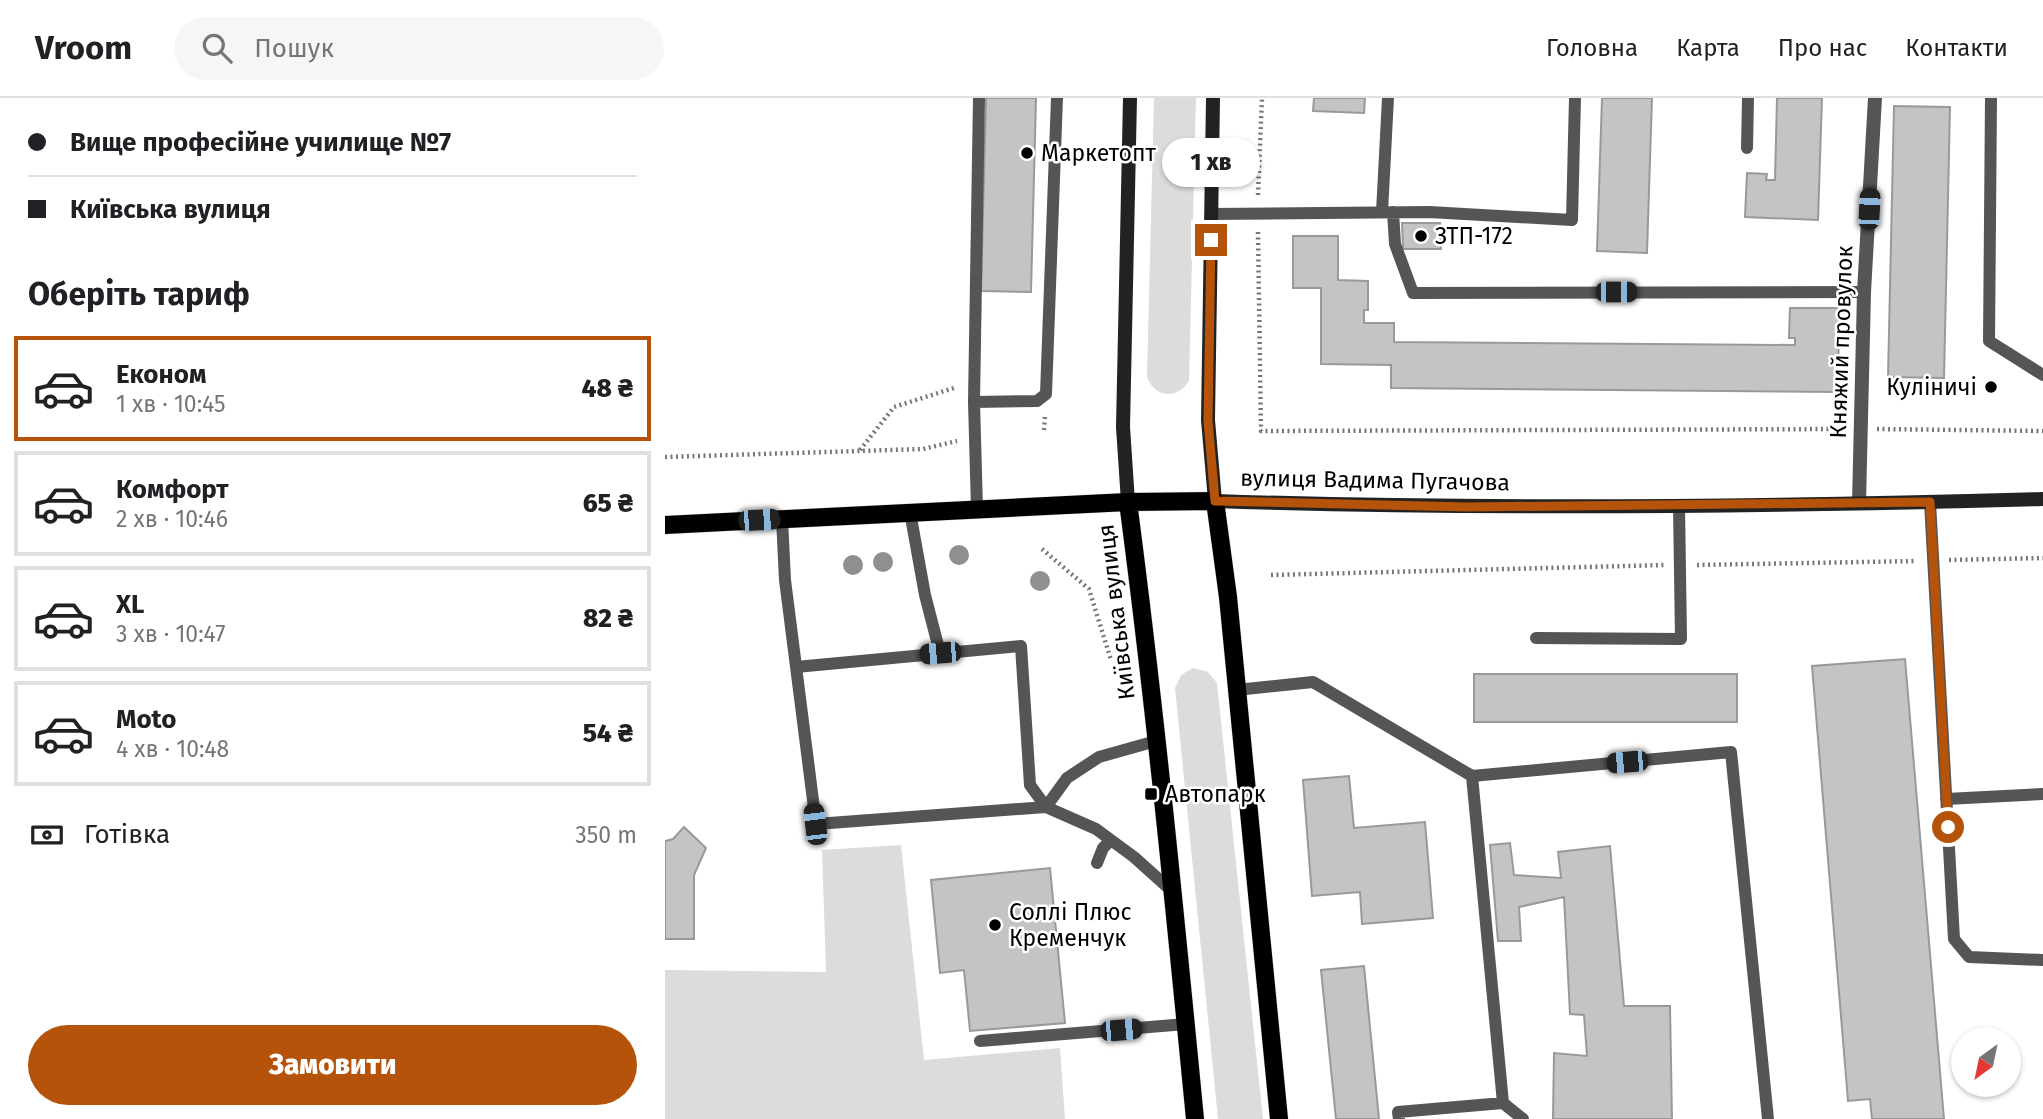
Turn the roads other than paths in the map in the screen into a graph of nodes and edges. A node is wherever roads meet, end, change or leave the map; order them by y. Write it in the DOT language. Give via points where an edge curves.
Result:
graph roads {
  1 [pos="979,98"];
  2 [pos="1057,98"];
  3 [pos="1130,98"];
  4 [pos="1213,98"];
  5 [pos="1388,98"];
  6 [pos="1575,98"];
  7 [pos="1748,98"];
  8 [pos="1875,98"];
  9 [pos="1991,98"];
  10 [pos="1747,148"];
  11 [pos="1387,212"];
  12 [pos="1211,214"];
  13 [pos="1864,292"];
  14 [pos="2043,375"];
  15 [pos="974,402"];
  16 [pos="2043,499"];
  17 [pos="1215,501"];
  18 [pos="1128,502"];
  19 [pos="1930,502"];
  20 [pos="1859,503"];
  21 [pos="1679,505"];
  22 [pos="977,509"];
  23 [pos="911,512"];
  24 [pos="782,519"];
  25 [pos="665,525"];
  26 [pos="1537,638"];
  27 [pos="940,653"];
  28 [pos="796,667"];
  29 [pos="1236,690"];
  30 [pos="1156,741"];
  31 [pos="1472,776"];
  32 [pos="2043,794"];
  33 [pos="1946,799"];
  34 [pos="1046,807"];
  35 [pos="1111,840"];
  36 [pos="1097,863"];
  37 [pos="1173,892"];
  38 [pos="2043,960"];
  39 [pos="1186,1024"];
  40 [pos="980,1041"];
  41 [pos="1503,1102"];
  42 [pos="1195,1119"];
  43 [pos="1279,1119"];
  44 [pos="1399,1119"];
  45 [pos="1523,1119"];
  46 [pos="1768,1119"];
  1 -- 15 [label="lane"];
  2 -- 15 [label="lane" via="1046,394 1037,401"];
  3 -- 18 [label="street, Київська вулиця" via="1123,427"];
  4 -- 12 [label="street"];
  5 -- 11 [label="lane"];
  6 -- 11 [label="lane" via="1572,220"];
  7 -- 10 [label="lane"];
  8 -- 13 [label="street, Княжий провулок"];
  9 -- 14 [label="lane" via="1989,341"];
  11 -- 12 [label="lane"];
  11 -- 13 [label="lane" via="1413,293"];
  12 -- 17 [label="street" via="1208,421"];
  13 -- 20 [label="street, Княжий провулок"];
  15 -- 22 [label="lane"];
  16 -- 19 [label="street, вулиця Вадима Пугачова"];
  17 -- 18 [label="main road, вулиця Вадима Пугачова"];
  17 -- 21 [label="street, вулиця Вадима Пугачова" via="1468,507"];
  17 -- 29 [label="main road"];
  18 -- 22 [label="main road, вулиця Вадима Пугачова"];
  18 -- 30 [label="main road, Київська вулиця"];
  19 -- 20 [label="street, вулиця Вадима Пугачова"];
  19 -- 33 [label="lane"];
  20 -- 21 [label="street, вулиця Вадима Пугачова"];
  21 -- 26 [label="lane" via="1681,639"];
  22 -- 23 [label="main road, вулиця Вадима Пугачова"];
  23 -- 24 [label="main road, вулиця Вадима Пугачова"];
  23 -- 27 [label="lane"];
  24 -- 25 [label="main road, вулиця Вадима Пугачова"];
  24 -- 28 [label="lane"];
  27 -- 28 [label="lane"];
  27 -- 34 [label="lane" via="1021,646 1030,785"];
  28 -- 34 [label="lane" via="815,824"];
  29 -- 31 [label="lane" via="1313,682"];
  29 -- 43 [label="main road"];
  30 -- 34 [label="lane" via="1099,757 1067,778"];
  30 -- 37 [label="main road, Київська вулиця"];
  31 -- 41 [label="lane"];
  31 -- 46 [label="lane" via="1731,752"];
  32 -- 33 [label="lane"];
  33 -- 38 [label="lane" via="1954,939 1969,957"];
  34 -- 35 [label="lane"];
  35 -- 36 [label="lane"];
  35 -- 37 [label="lane"];
  37 -- 39 [label="main road, Київська вулиця"];
  39 -- 40 [label="lane" via="1099,1026"];
  39 -- 42 [label="main road, Київська вулиця"];
  41 -- 44 [label="lane" via="1398,1112"];
  41 -- 45 [label="lane"];
}
